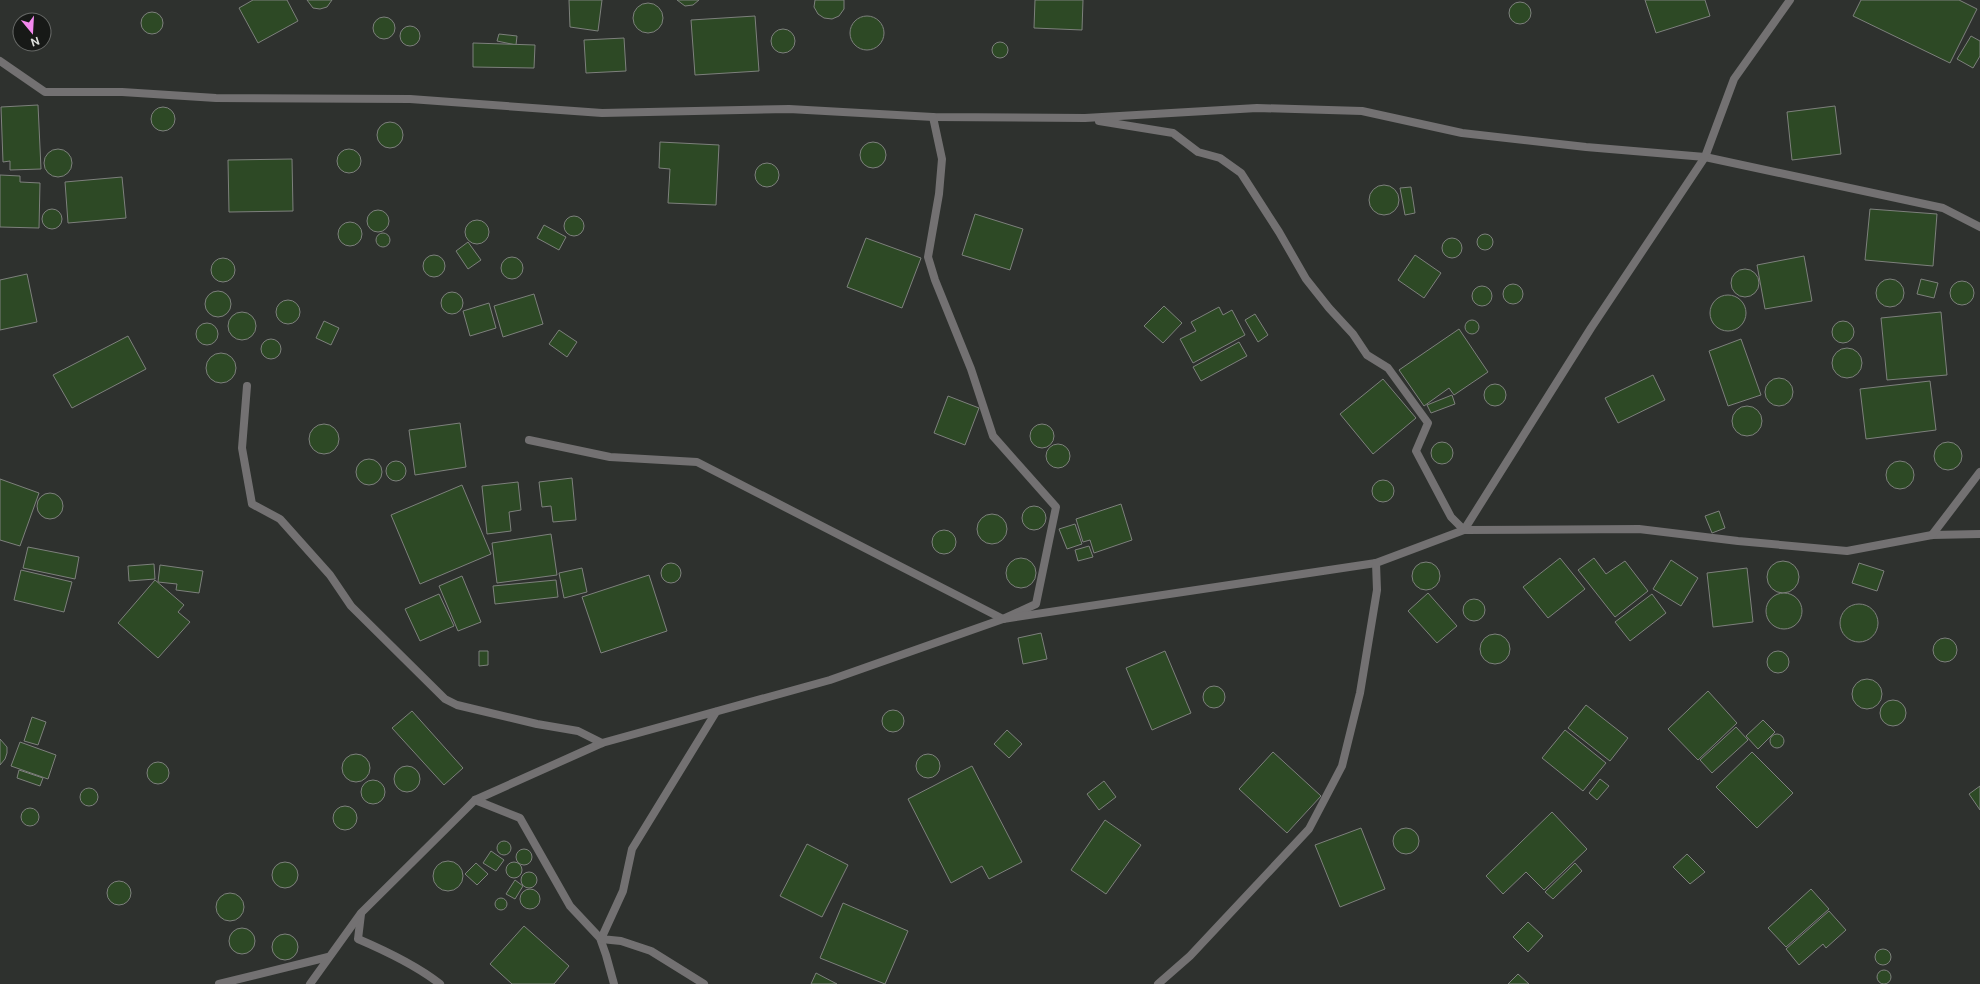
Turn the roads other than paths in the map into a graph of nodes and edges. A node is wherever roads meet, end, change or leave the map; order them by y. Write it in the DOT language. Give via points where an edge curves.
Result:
graph roads {
  1 [pos="1790,0"];
  2 [pos="0,60"];
  3 [pos="933,117"];
  4 [pos="1085,118"];
  5 [pos="1705,157"];
  6 [pos="1980,227"];
  7 [pos="247,386"];
  8 [pos="529,440"];
  9 [pos="1980,472"];
  10 [pos="1464,530"];
  11 [pos="1980,534"];
  12 [pos="1932,535"];
  13 [pos="1376,563"];
  14 [pos="1003,619"];
  15 [pos="716,712"];
  16 [pos="602,743"];
  17 [pos="475,800"];
  18 [pos="361,913"];
  19 [pos="328,957"];
  20 [pos="219,984"];
  21 [pos="310,984"];
  22 [pos="440,984"];
  23 [pos="614,984"];
  24 [pos="704,984"];
  25 [pos="1158,984"];
  1 -- 5 [label="street" via="1734,79"];
  2 -- 3 [label="street" via="45,92 122,92 216,98 410,99 602,112 789,108"];
  3 -- 4 [label="street"];
  3 -- 14 [label="street" via="942,159 928,257 935,280 971,370 993,436 1056,507 1036,604"];
  4 -- 5 [label="street" via="1257,108 1362,111 1462,133"];
  4 -- 10 [label="street" via="1173,133 1198,152 1220,158 1240,173 1306,279 1353,334 1367,355 1388,368 1428,423 1416,451 1451,517"];
  5 -- 6 [label="street" via="1942,208"];
  5 -- 10 [label="street" via="1591,328"];
  7 -- 16 [label="street" via="242,448 252,504 280,519 330,575 351,606 445,699 456,705 578,731"];
  8 -- 14 [label="street" via="610,457 697,462"];
  9 -- 12 [label="street"];
  10 -- 12 [label="street" via="1639,529 1847,551"];
  10 -- 13 [label="street"];
  11 -- 12 [label="street"];
  13 -- 14 [label="street"];
  13 -- 25 [label="street" via="1377,590 1360,694 1342,766 1309,829 1190,956"];
  14 -- 15 [label="street" via="830,680"];
  15 -- 16 [label="street"];
  15 -- 24 [label="street" via="632,849 623,891 600,939 621,941 651,951"];
  16 -- 17 [label="street"];
  17 -- 18 [label="street"];
  17 -- 23 [label="street" via="520,818 570,906 600,938"];
  18 -- 19 [label="street"];
  18 -- 22 [label="street" via="358,939 384,950 431,976"];
  19 -- 20 [label="street"];
  19 -- 21 [label="street"];
}
